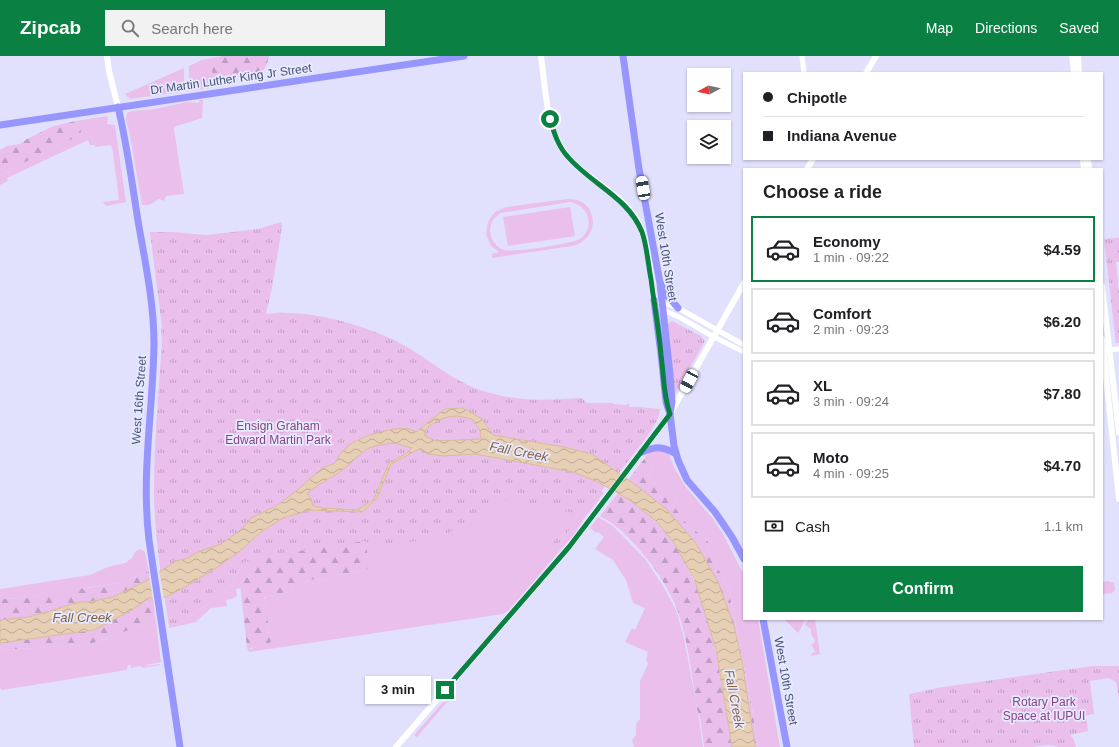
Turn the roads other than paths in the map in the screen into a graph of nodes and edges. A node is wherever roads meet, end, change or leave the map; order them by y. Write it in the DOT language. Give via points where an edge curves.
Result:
graph roads {
  1 [pos="107,56"];
  2 [pos="464,56"];
  3 [pos="541,56"];
  4 [pos="623,56"];
  5 [pos="802,56"];
  6 [pos="876,56"];
  7 [pos="1072,56"];
  8 [pos="1078,56"];
  9 [pos="804,72"];
  10 [pos="867,72"];
  11 [pos="1074,72"];
  12 [pos="1079,72"];
  13 [pos="118,107"];
  14 [pos="0,125"];
  15 [pos="660,283"];
  16 [pos="743,285"];
  17 [pos="655,303"];
  18 [pos="662,306"];
  19 [pos="1103,307"];
  20 [pos="678,308"];
  21 [pos="718,330"];
  22 [pos="714,337"];
  23 [pos="743,343"];
  24 [pos="1119,349"];
  25 [pos="1105,350"];
  26 [pos="743,352"];
  27 [pos="670,414"];
  28 [pos="1119,433"];
  29 [pos="642,452"];
  30 [pos="676,454"];
  31 [pos="1119,499"];
  32 [pos="743,557"];
  33 [pos="764,620"];
  34 [pos="180,747"];
  35 [pos="396,747"];
  36 [pos="787,747"];
  1 -- 13 [label="main road, West 16th Street"];
  2 -- 13 [label="main road, Dr Martin Luther King Jr Street"];
  3 -- 17 [label="main road" via="550,119 556,138 574,164 622,203 637,220 644,240"];
  4 -- 15 [label="main road, West 10th Street" via="639,169"];
  5 -- 9 [label="street"];
  6 -- 10 [label="main road"];
  7 -- 11 [label="main road"];
  8 -- 12 [label="main road"];
  13 -- 14 [label="main road, Dr Martin Luther King Jr Street"];
  13 -- 34 [label="main road, West 16th Street" via="153,324 146,515"];
  15 -- 18 [label="main road, West 10th Street"];
  15 -- 20 [label="main road"];
  16 -- 21 [label="main road"];
  17 -- 18 [label="street"];
  17 -- 27 [label="main road, West 10th Street" via="666,402"];
  18 -- 20 [label="street"];
  18 -- 22 [label="street"];
  18 -- 27 [label="main road, West 10th Street" via="670,374"];
  19 -- 25 [label="main road"];
  20 -- 21 [label="street"];
  21 -- 22 [label="main road"];
  21 -- 23 [label="street"];
  22 -- 26 [label="street"];
  22 -- 27 [label="main road"];
  24 -- 25 [label="street"];
  25 -- 28 [label="main road"];
  25 -- 31 [label="main road"];
  27 -- 29 [label="main road"];
  27 -- 30 [label="main road, West 10th Street"];
  29 -- 30 [label="main road" via="659,447"];
  29 -- 35 [label="main road" via="569,547"];
  30 -- 32 [label="main road, West 10th Street" via="687,480 719,519"];
  33 -- 36 [label="main road, West 10th Street"];
}
